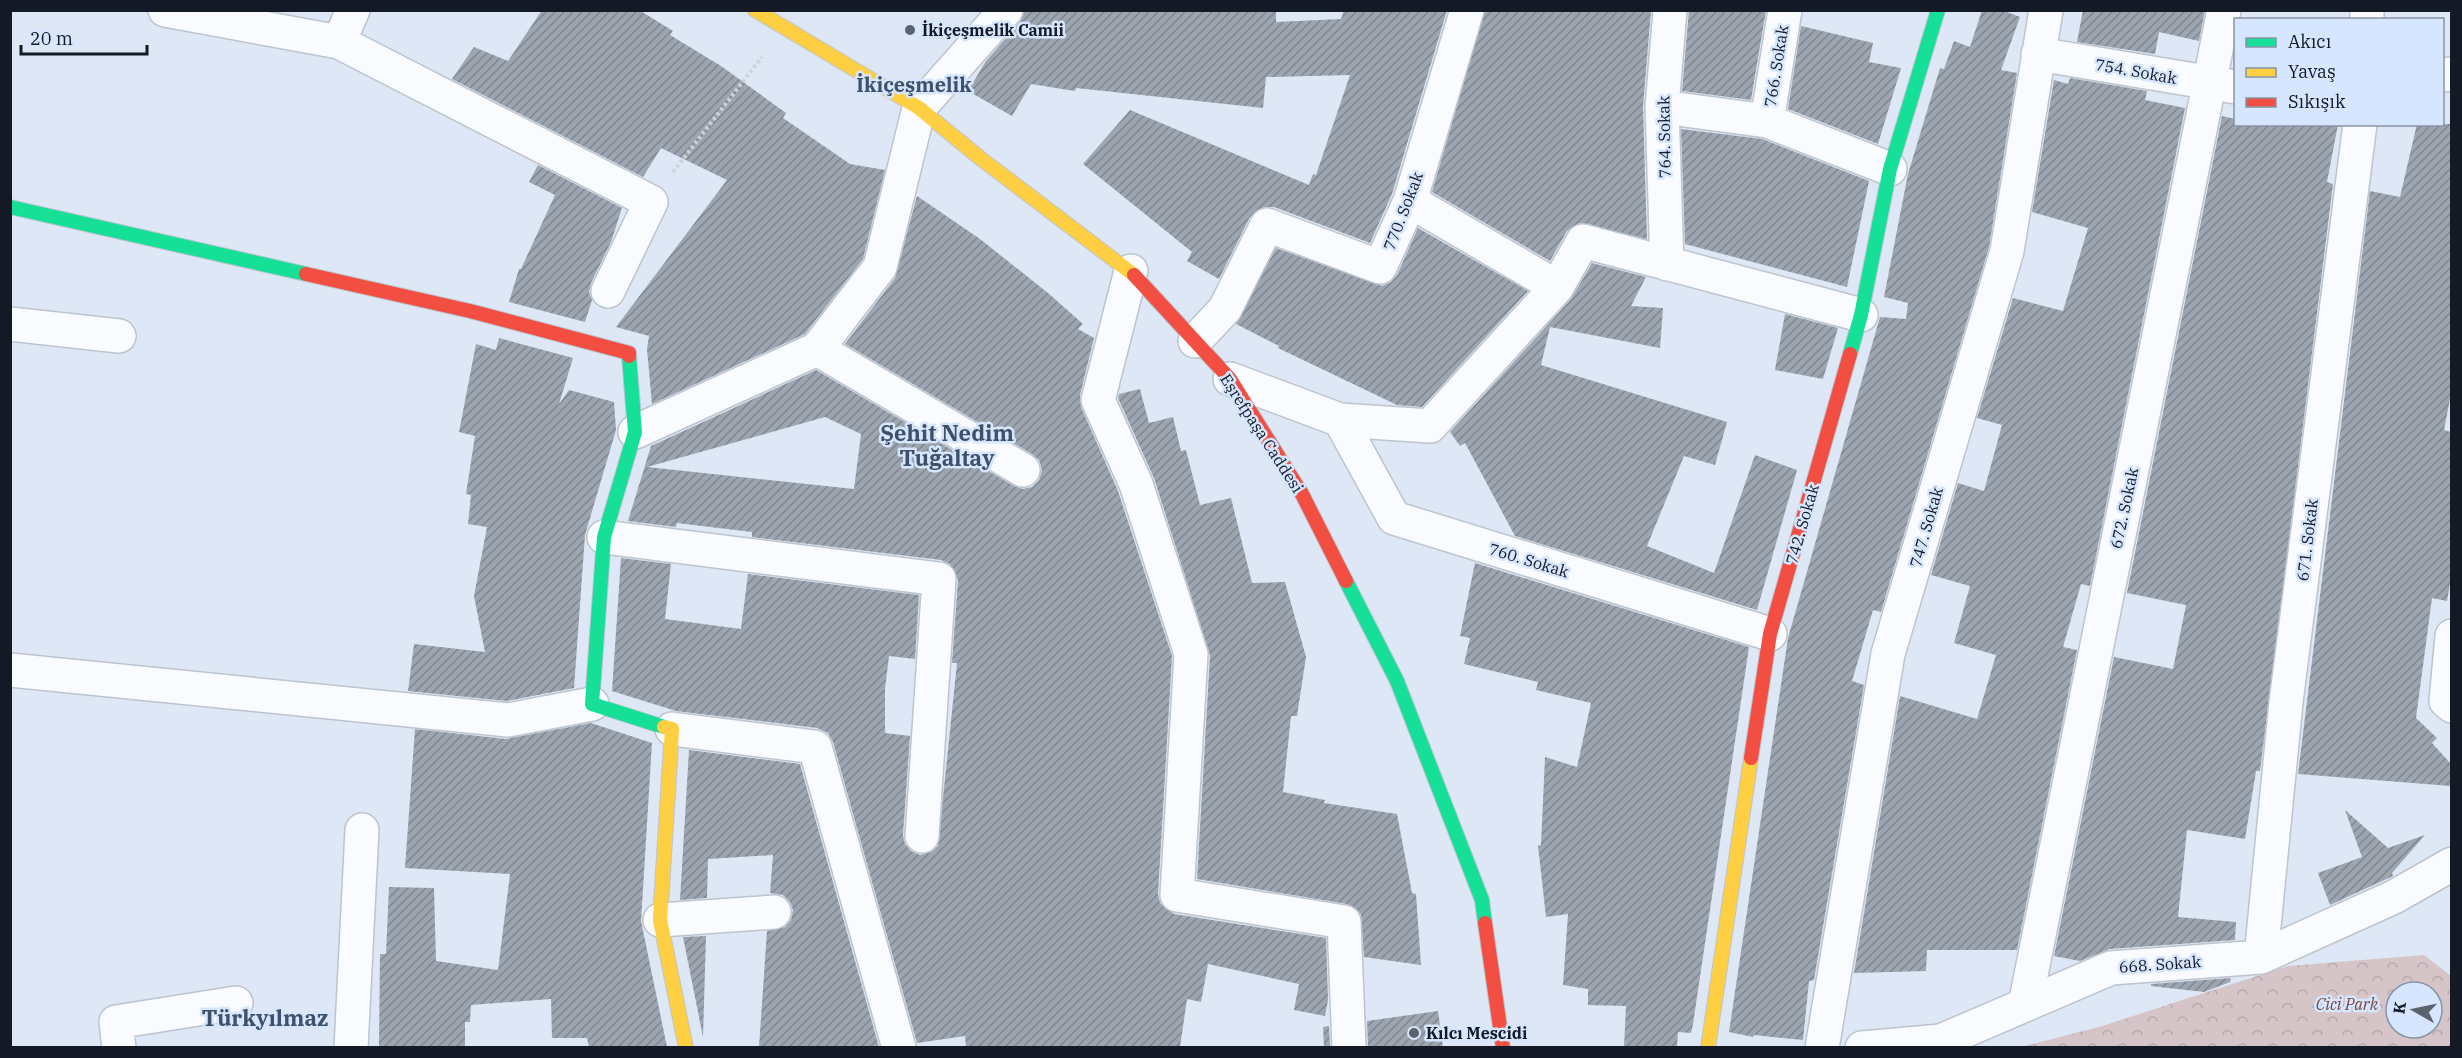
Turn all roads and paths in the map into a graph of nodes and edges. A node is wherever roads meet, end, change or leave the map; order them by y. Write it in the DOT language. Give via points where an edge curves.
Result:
graph roads {
  1 [pos="165,10"];
  2 [pos="353,10"];
  3 [pos="755,10"];
  4 [pos="1006,10"];
  5 [pos="1467,10"];
  6 [pos="1670,10"];
  7 [pos="1785,10"];
  8 [pos="1938,10"];
  9 [pos="2046,10"];
  10 [pos="2224,10"];
  11 [pos="781,30"];
  12 [pos="339,42"];
  13 [pos="2038,54"];
  14 [pos="2224,86"];
  15 [pos="1662,107"];
  16 [pos="919,108"];
  17 [pos="1767,120"];
  18 [pos="2361,126"];
  19 [pos="1890,169"];
  20 [pos="1410,201"];
  21 [pos="651,202"];
  22 [pos="10,207"];
  23 [pos="1667,264"];
  24 [pos="1131,271"];
  25 [pos="1557,287"];
  26 [pos="608,291"];
  27 [pos="1862,315"];
  28 [pos="10,324"];
  29 [pos="119,336"];
  30 [pos="1195,341"];
  31 [pos="817,349"];
  32 [pos="1230,379"];
  33 [pos="1340,420"];
  34 [pos="635,432"];
  35 [pos="1023,470"];
  36 [pos="604,537"];
  37 [pos="1770,634"];
  38 [pos="2451,636"];
  39 [pos="10,670"];
  40 [pos="592,704"];
  41 [pos="2451,706"];
  42 [pos="672,729"];
  43 [pos="362,830"];
  44 [pos="922,836"];
  45 [pos="2451,864"];
  46 [pos="774,912"];
  47 [pos="660,920"];
  48 [pos="2261,957"];
  49 [pos="236,1003"];
  50 [pos="2025,1005"];
  51 [pos="119,1047"];
  52 [pos="351,1047"];
  53 [pos="686,1047"];
  54 [pos="899,1047"];
  55 [pos="1349,1047"];
  56 [pos="1503,1047"];
  57 [pos="1708,1047"];
  58 [pos="1822,1047"];
  59 [pos="1862,1047"];
  1 -- 12 [label="street"];
  2 -- 12 [label="street"];
  3 -- 11 [label="street, Eşrefpaşa Caddesi"];
  4 -- 16 [label="street"];
  5 -- 20 [label="street, 770. Sokak"];
  6 -- 15 [label="street, 764. Sokak"];
  7 -- 17 [label="street, 766. Sokak"];
  8 -- 19 [label="street, 742. Sokak"];
  9 -- 13 [label="street, 747. Sokak"];
  10 -- 14 [label="street, 672. Sokak"];
  11 -- 16 [label="street, Eşrefpaşa Caddesi"];
  11 -- 21 [label="path"];
  12 -- 21 [label="street"];
  13 -- 14 [label="street, 754. Sokak"];
  13 -- 58 [label="street, 747. Sokak" via="2007,251 1888,654"];
  14 -- 50 [label="street, 672. Sokak" via="2091,664"];
  15 -- 17 [label="street"];
  15 -- 23 [label="street, 764. Sokak"];
  16 -- 24 [label="street, Eşrefpaşa Caddesi"];
  16 -- 31 [label="street" via="880,267"];
  17 -- 19 [label="street"];
  18 -- 48 [label="street, 671. Sokak" via="2286,702"];
  19 -- 27 [label="street, 742. Sokak"];
  20 -- 25 [label="street"];
  20 -- 30 [label="street, 770. Sokak" via="1380,267 1267,225 1225,309"];
  21 -- 26 [label="street"];
  22 -- 34 [label="street" via="470,311 629,353"];
  23 -- 25 [label="street" via="1583,242"];
  23 -- 27 [label="street"];
  24 -- 30 [label="street, Eşrefpaşa Caddesi"];
  24 -- 55 [label="street" via="1098,400 1137,484 1191,654 1177,894 1344,922"];
  25 -- 33 [label="street" via="1430,426"];
  27 -- 37 [label="street, 742. Sokak"];
  28 -- 29 [label="street"];
  30 -- 32 [label="street, Eşrefpaşa Caddesi"];
  31 -- 34 [label="street"];
  31 -- 35 [label="street"];
  32 -- 33 [label="street"];
  32 -- 56 [label="street, Eşrefpaşa Caddesi" via="1302,494 1397,681 1482,900"];
  33 -- 37 [label="street, 760. Sokak" via="1394,518"];
  34 -- 36 [label="street"];
  36 -- 40 [label="street"];
  36 -- 44 [label="street" via="939,579"];
  37 -- 57 [label="street, 742. Sokak"];
  38 -- 41 [label="street" via="2446,701"];
  39 -- 40 [label="street" via="508,720"];
  40 -- 42 [label="street"];
  42 -- 47 [label="street"];
  42 -- 54 [label="street" via="815,747"];
  43 -- 52 [label="street"];
  45 -- 48 [label="street, 668. Sokak" via="2394,897"];
  46 -- 47 [label="street"];
  47 -- 53 [label="street"];
  48 -- 50 [label="street, 668. Sokak" via="2111,968"];
  49 -- 51 [label="street" via="116,1022"];
  50 -- 59 [label="street, 668. Sokak" via="1941,1041"];
}
